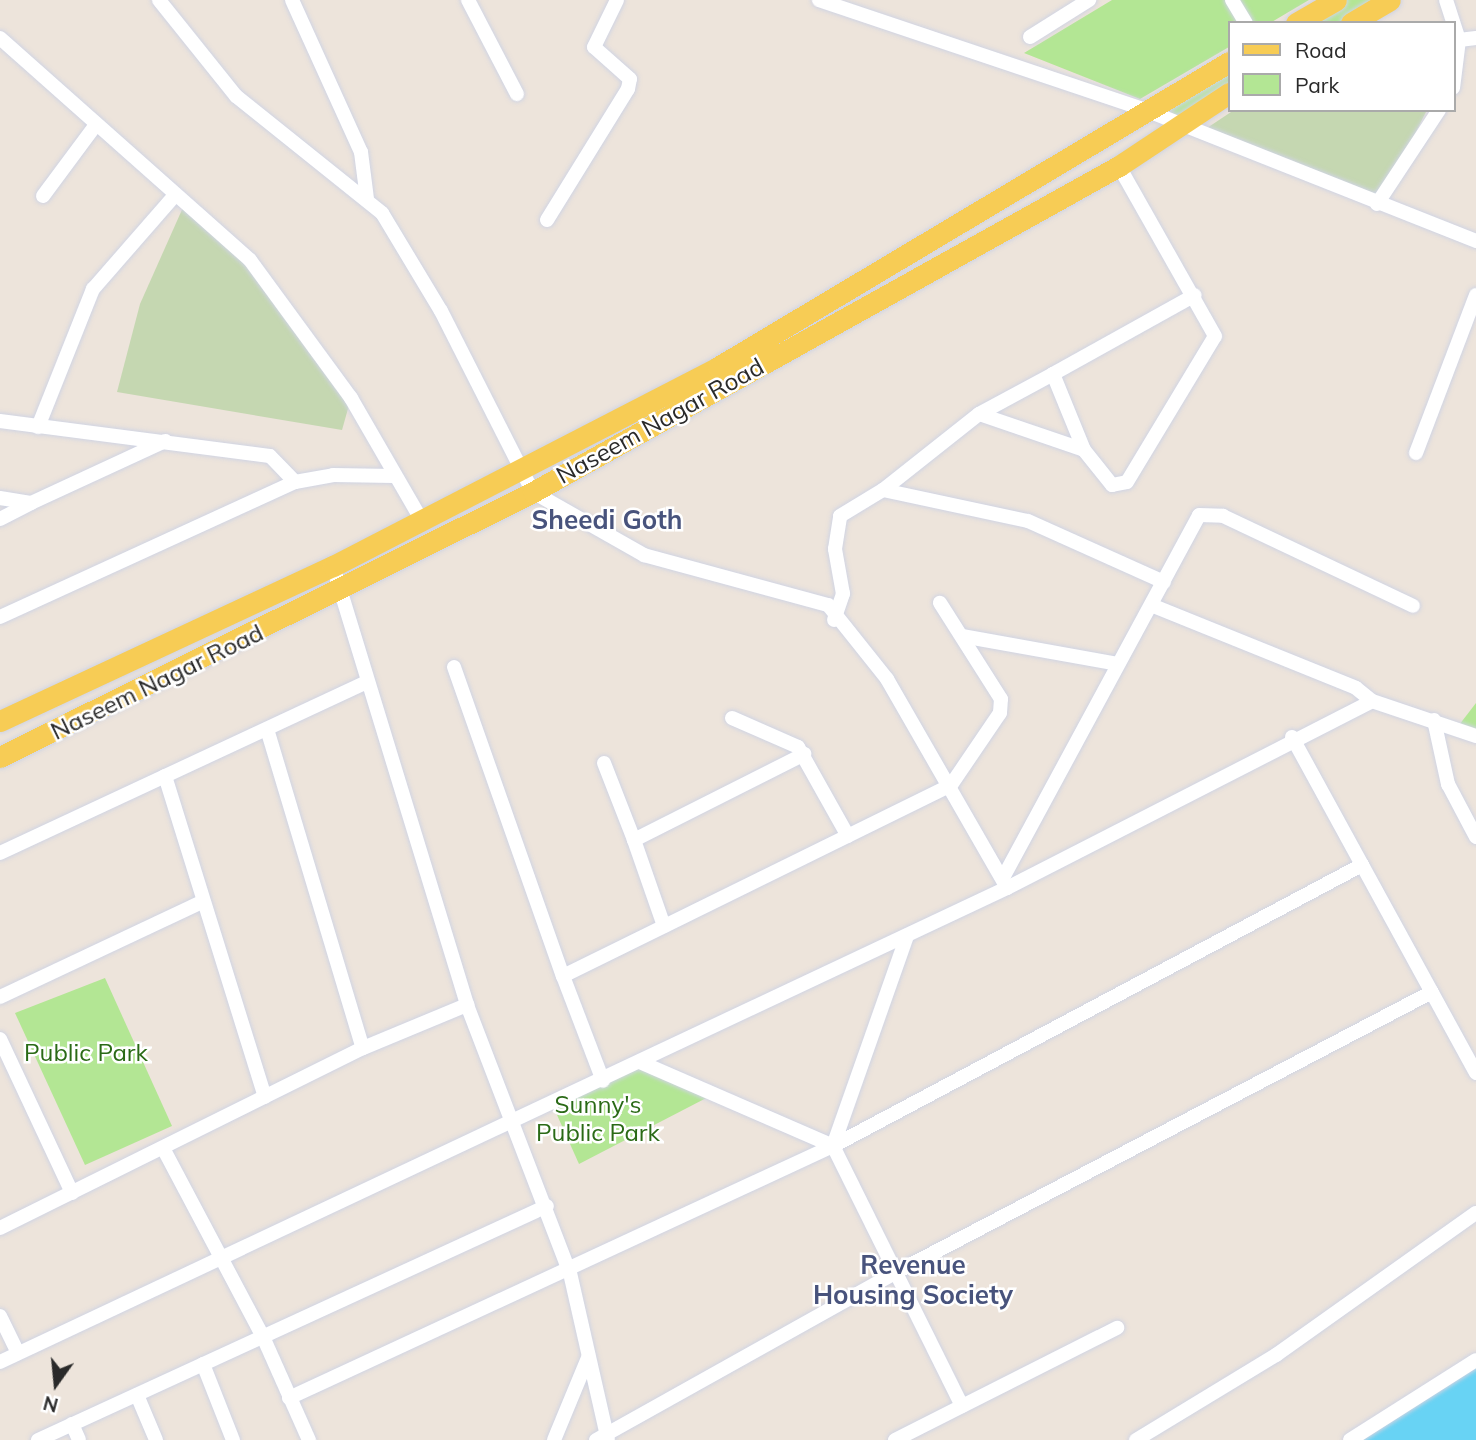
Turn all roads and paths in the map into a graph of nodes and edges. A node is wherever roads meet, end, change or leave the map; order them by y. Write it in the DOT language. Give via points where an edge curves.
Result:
graph roads {
  1 [pos="159,0"];
  2 [pos="292,0"];
  3 [pos="468,0"];
  4 [pos="617,0"];
  5 [pos="819,0"];
  6 [pos="1089,0"];
  7 [pos="1232,0"];
  8 [pos="1336,0"];
  9 [pos="1390,0"];
  10 [pos="1446,0"];
  11 [pos="1245,21"];
  12 [pos="1299,21"];
  13 [pos="1354,21"];
  14 [pos="1453,21"];
  15 [pos="1455,28"];
  16 [pos="1030,37"];
  17 [pos="0,38"];
  18 [pos="1476,38"];
  19 [pos="1459,40"];
  20 [pos="1228,63"];
  21 [pos="1455,72"];
  22 [pos="517,94"];
  23 [pos="1228,94"];
  24 [pos="1148,111"];
  25 [pos="1438,112"];
  26 [pos="1179,122"];
  27 [pos="94,126"];
  28 [pos="1119,166"];
  29 [pos="175,195"];
  30 [pos="44,196"];
  31 [pos="367,199"];
  32 [pos="1377,204"];
  33 [pos="547,220"];
  34 [pos="1476,241"];
  35 [pos="1195,295"];
  36 [pos="1476,295"];
  37 [pos="1053,374"];
  38 [pos="979,414"];
  39 [pos="0,422"];
  40 [pos="38,426"];
  41 [pos="165,441"];
  42 [pos="1084,450"];
  43 [pos="1416,453"];
  44 [pos="520,466"];
  45 [pos="394,476"];
  46 [pos="295,482"];
  47 [pos="883,490"];
  48 [pos="533,492"];
  49 [pos="0,498"];
  50 [pos="32,503"];
  51 [pos="0,519"];
  52 [pos="421,519"];
  53 [pos="333,566"];
  54 [pos="1164,583"];
  55 [pos="344,592"];
  56 [pos="940,603"];
  57 [pos="1151,605"];
  58 [pos="1413,606"];
  59 [pos="0,617"];
  60 [pos="834,620"];
  61 [pos="962,636"];
  62 [pos="1118,664"];
  63 [pos="454,667"];
  64 [pos="367,682"];
  65 [pos="1372,701"];
  66 [pos="2,714"];
  67 [pos="732,718"];
  68 [pos="1434,720"];
  69 [pos="267,729"];
  70 [pos="1476,736"];
  71 [pos="1292,737"];
  72 [pos="804,754"];
  73 [pos="0,758"];
  74 [pos="604,763"];
  75 [pos="165,776"];
  76 [pos="951,785"];
  77 [pos="848,836"];
  78 [pos="1476,837"];
  79 [pos="634,840"];
  80 [pos="0,853"];
  81 [pos="1362,865"];
  82 [pos="1005,882"];
  83 [pos="200,903"];
  84 [pos="664,926"];
  85 [pos="907,936"];
  86 [pos="563,976"];
  87 [pos="1432,992"];
  88 [pos="0,997"];
  89 [pos="467,1005"];
  90 [pos="0,1039"];
  91 [pos="363,1048"];
  92 [pos="640,1062"];
  93 [pos="1476,1073"];
  94 [pos="603,1081"];
  95 [pos="265,1097"];
  96 [pos="511,1123"];
  97 [pos="833,1146"];
  98 [pos="163,1148"];
  99 [pos="72,1193"];
  100 [pos="547,1206"];
  101 [pos="1476,1213"];
  102 [pos="0,1228"];
  103 [pos="223,1258"];
  104 [pos="570,1273"];
  105 [pos="893,1274"];
  106 [pos="0,1316"];
  107 [pos="1117,1328"];
  108 [pos="264,1339"];
  109 [pos="18,1353"];
  110 [pos="589,1358"];
  111 [pos="1476,1360"];
  112 [pos="0,1362"];
  113 [pos="203,1364"];
  114 [pos="137,1395"];
  115 [pos="289,1398"];
  116 [pos="962,1406"];
  117 [pos="72,1424"];
  118 [pos="603,1438"];
  119 [pos="38,1440"];
  120 [pos="79,1440"];
  121 [pos="156,1440"];
  122 [pos="233,1440"];
  123 [pos="309,1440"];
  124 [pos="554,1440"];
  125 [pos="895,1440"];
  126 [pos="1136,1440"];
  127 [pos="1350,1440"];
  1 -- 31 [label="street" via="236,96"];
  2 -- 31 [label="street" via="361,152"];
  3 -- 22 [label="street"];
  4 -- 33 [label="street" via="594,47 630,79 628,89"];
  5 -- 24 [label="street"];
  6 -- 16 [label="street"];
  7 -- 11 [label="street"];
  8 -- 12 [label="main road"];
  9 -- 13 [label="main road"];
  10 -- 14 [label="street"];
  15 -- 19 [label="street"];
  17 -- 27 [label="street"];
  18 -- 19 [label="street"];
  19 -- 21 [label="street"];
  20 -- 24 [label="main road, Naseem Nagar Road"];
  23 -- 26 [label="main road, Naseem Nagar Road"];
  24 -- 26 [label="street"];
  24 -- 44 [label="main road, Naseem Nagar Road" via="718,367"];
  25 -- 32 [label="street"];
  26 -- 28 [label="main road, Naseem Nagar Road"];
  26 -- 32 [label="street"];
  27 -- 29 [label="street"];
  27 -- 30 [label="street"];
  28 -- 35 [label="street"];
  28 -- 48 [label="main road, Naseem Nagar Road"];
  29 -- 40 [label="street" via="93,289"];
  29 -- 45 [label="street" via="250,260 351,398"];
  31 -- 44 [label="street" via="382,213 441,311"];
  32 -- 34 [label="street"];
  35 -- 37 [label="street"];
  35 -- 42 [label="street" via="1214,329 1213,346 1127,482 1112,485"];
  36 -- 43 [label="street"];
  37 -- 38 [label="street"];
  37 -- 42 [label="street"];
  38 -- 42 [label="street"];
  38 -- 47 [label="street"];
  39 -- 40 [label="street"];
  40 -- 41 [label="street"];
  41 -- 46 [label="street" via="270,456"];
  41 -- 50 [label="street"];
  44 -- 48 [label="street"];
  44 -- 52 [label="main road, Naseem Nagar Road"];
  45 -- 46 [label="street" via="334,475"];
  45 -- 52 [label="street"];
  46 -- 59 [label="street"];
  47 -- 54 [label="street" via="1028,521"];
  47 -- 60 [label="street" via="840,516 835,549 842,594"];
  48 -- 55 [label="main road, Naseem Nagar Road"];
  48 -- 60 [label="street" via="644,555 828,605"];
  49 -- 50 [label="street"];
  50 -- 51 [label="street"];
  52 -- 53 [label="main road, Naseem Nagar Road"];
  53 -- 55 [label="street"];
  53 -- 66 [label="main road, Naseem Nagar Road"];
  54 -- 57 [label="street"];
  54 -- 58 [label="street" via="1199,515 1207,512"];
  55 -- 64 [label="street"];
  55 -- 73 [label="main road, Naseem Nagar Road"];
  56 -- 61 [label="street"];
  57 -- 62 [label="street"];
  57 -- 65 [label="street" via="1356,688"];
  60 -- 76 [label="street" via="887,679"];
  61 -- 62 [label="street"];
  61 -- 76 [label="street" via="995,686 1000,713"];
  62 -- 82 [label="street"];
  63 -- 86 [label="street"];
  64 -- 69 [label="street"];
  64 -- 89 [label="street"];
  65 -- 68 [label="street"];
  65 -- 71 [label="street"];
  67 -- 72 [label="street"];
  68 -- 70 [label="street"];
  68 -- 78 [label="street" via="1448,784"];
  69 -- 75 [label="street"];
  69 -- 91 [label="street"];
  71 -- 81 [label="street"];
  71 -- 82 [label="street"];
  72 -- 77 [label="street"];
  72 -- 79 [label="street"];
  74 -- 79 [label="street"];
  75 -- 80 [label="street"];
  75 -- 83 [label="street"];
  76 -- 77 [label="street"];
  76 -- 82 [label="street"];
  77 -- 84 [label="street"];
  79 -- 84 [label="street"];
  81 -- 87 [label="street"];
  81 -- 97 [label="street"];
  82 -- 85 [label="street"];
  83 -- 88 [label="street"];
  83 -- 95 [label="street"];
  84 -- 86 [label="street"];
  85 -- 92 [label="street"];
  85 -- 97 [label="street"];
  86 -- 94 [label="street"];
  87 -- 93 [label="street"];
  87 -- 105 [label="street"];
  89 -- 91 [label="street"];
  89 -- 96 [label="street"];
  90 -- 99 [label="street"];
  91 -- 95 [label="street"];
  92 -- 94 [label="street"];
  92 -- 97 [label="street"];
  94 -- 96 [label="street"];
  95 -- 98 [label="street"];
  96 -- 100 [label="street"];
  96 -- 103 [label="street"];
  97 -- 104 [label="street"];
  97 -- 105 [label="street"];
  98 -- 99 [label="street"];
  98 -- 103 [label="street"];
  99 -- 102 [label="street"];
  100 -- 104 [label="street"];
  100 -- 108 [label="street"];
  101 -- 126 [label="street" via="1276,1356"];
  103 -- 108 [label="street"];
  103 -- 109 [label="street"];
  104 -- 110 [label="street"];
  104 -- 115 [label="street"];
  105 -- 116 [label="street"];
  105 -- 118 [label="street"];
  106 -- 109 [label="street"];
  107 -- 116 [label="street"];
  108 -- 113 [label="street"];
  108 -- 115 [label="street"];
  109 -- 112 [label="street"];
  110 -- 118 [label="street"];
  110 -- 124 [label="street"];
  111 -- 127 [label="street"];
  113 -- 114 [label="street"];
  113 -- 122 [label="street"];
  114 -- 117 [label="street"];
  114 -- 121 [label="street"];
  115 -- 123 [label="street"];
  116 -- 125 [label="street"];
  117 -- 119 [label="street"];
  117 -- 120 [label="street"];
}
